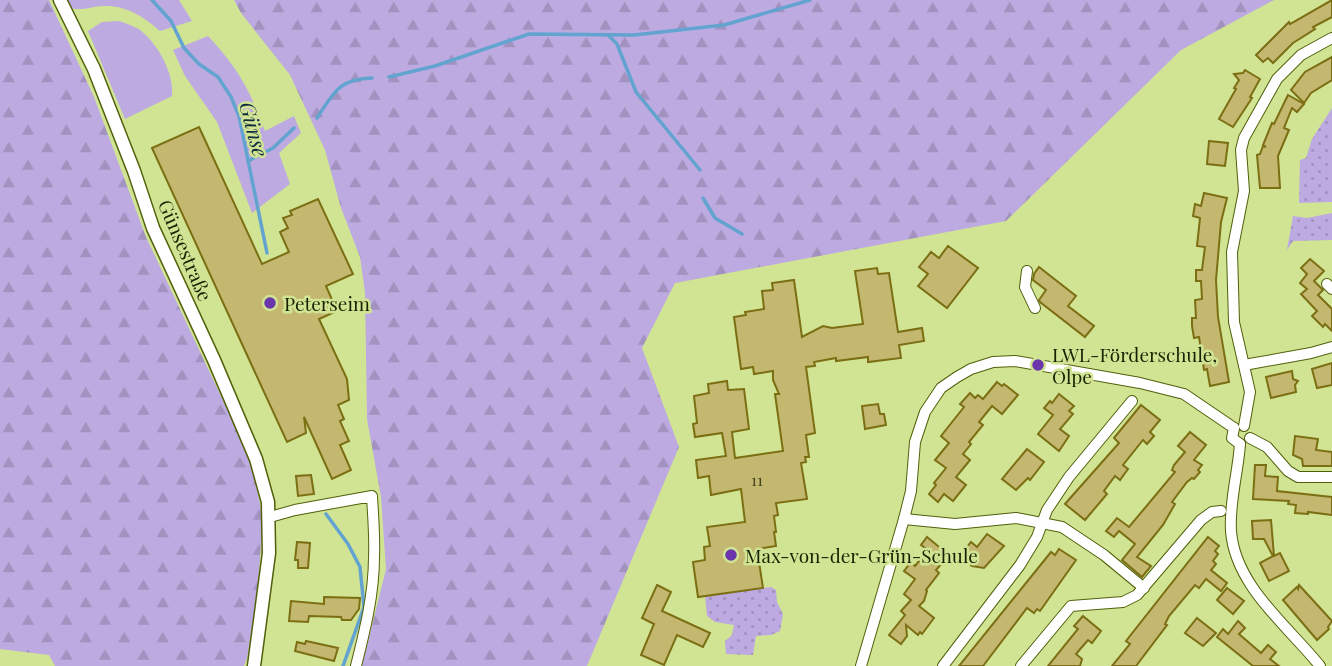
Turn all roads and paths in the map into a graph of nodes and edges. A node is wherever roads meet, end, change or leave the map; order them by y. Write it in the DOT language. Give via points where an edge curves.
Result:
graph roads {
  1 [pos="60,0"];
  2 [pos="1332,38"];
  3 [pos="1027,271"];
  4 [pos="1035,308"];
  5 [pos="1332,347"];
  6 [pos="1244,365"];
  7 [pos="1132,401"];
  8 [pos="1239,427"];
  9 [pos="1250,438"];
  10 [pos="1240,444"];
  11 [pos="1332,477"];
  12 [pos="1221,511"];
  13 [pos="270,517"];
  14 [pos="904,519"];
  15 [pos="1041,523"];
  16 [pos="1144,588"];
  17 [pos="254,666"];
  18 [pos="356,666"];
  19 [pos="861,666"];
  20 [pos="943,666"];
  21 [pos="1021,666"];
  22 [pos="1320,666"];
  1 -- 13 [label="street, Günsestraße" via="94,69 153,228 256,459"];
  2 -- 6 [label="street" via="1301,55 1277,79 1244,138 1244,191 1232,252 1234,322"];
  3 -- 4 [label="street" via="1025,287"];
  5 -- 6 [label="street"];
  6 -- 8 [label="street" via="1250,393"];
  7 -- 15 [label="street" via="1069,477"];
  8 -- 9 [label="street" via="1249,431"];
  8 -- 10 [label="street" via="1232,438"];
  8 -- 14 [label="street" via="1184,394 1163,387 1015,361 993,362 949,382 925,412 915,442"];
  9 -- 10 [label="street"];
  9 -- 11 [label="street" via="1267,447 1298,477"];
  10 -- 22 [label="street" via="1231,531 1235,557 1249,582"];
  12 -- 16 [label="street" via="1201,520"];
  13 -- 17 [label="street, Günsestraße" via="270,552"];
  13 -- 18 [label="street" via="372,496 372,590"];
  14 -- 15 [label="street" via="955,524 1016,518"];
  14 -- 19 [label="street"];
  15 -- 16 [label="street" via="1062,527"];
  15 -- 20 [label="street" via="1020,565"];
  16 -- 21 [label="street" via="1123,602 1071,606"];
}
